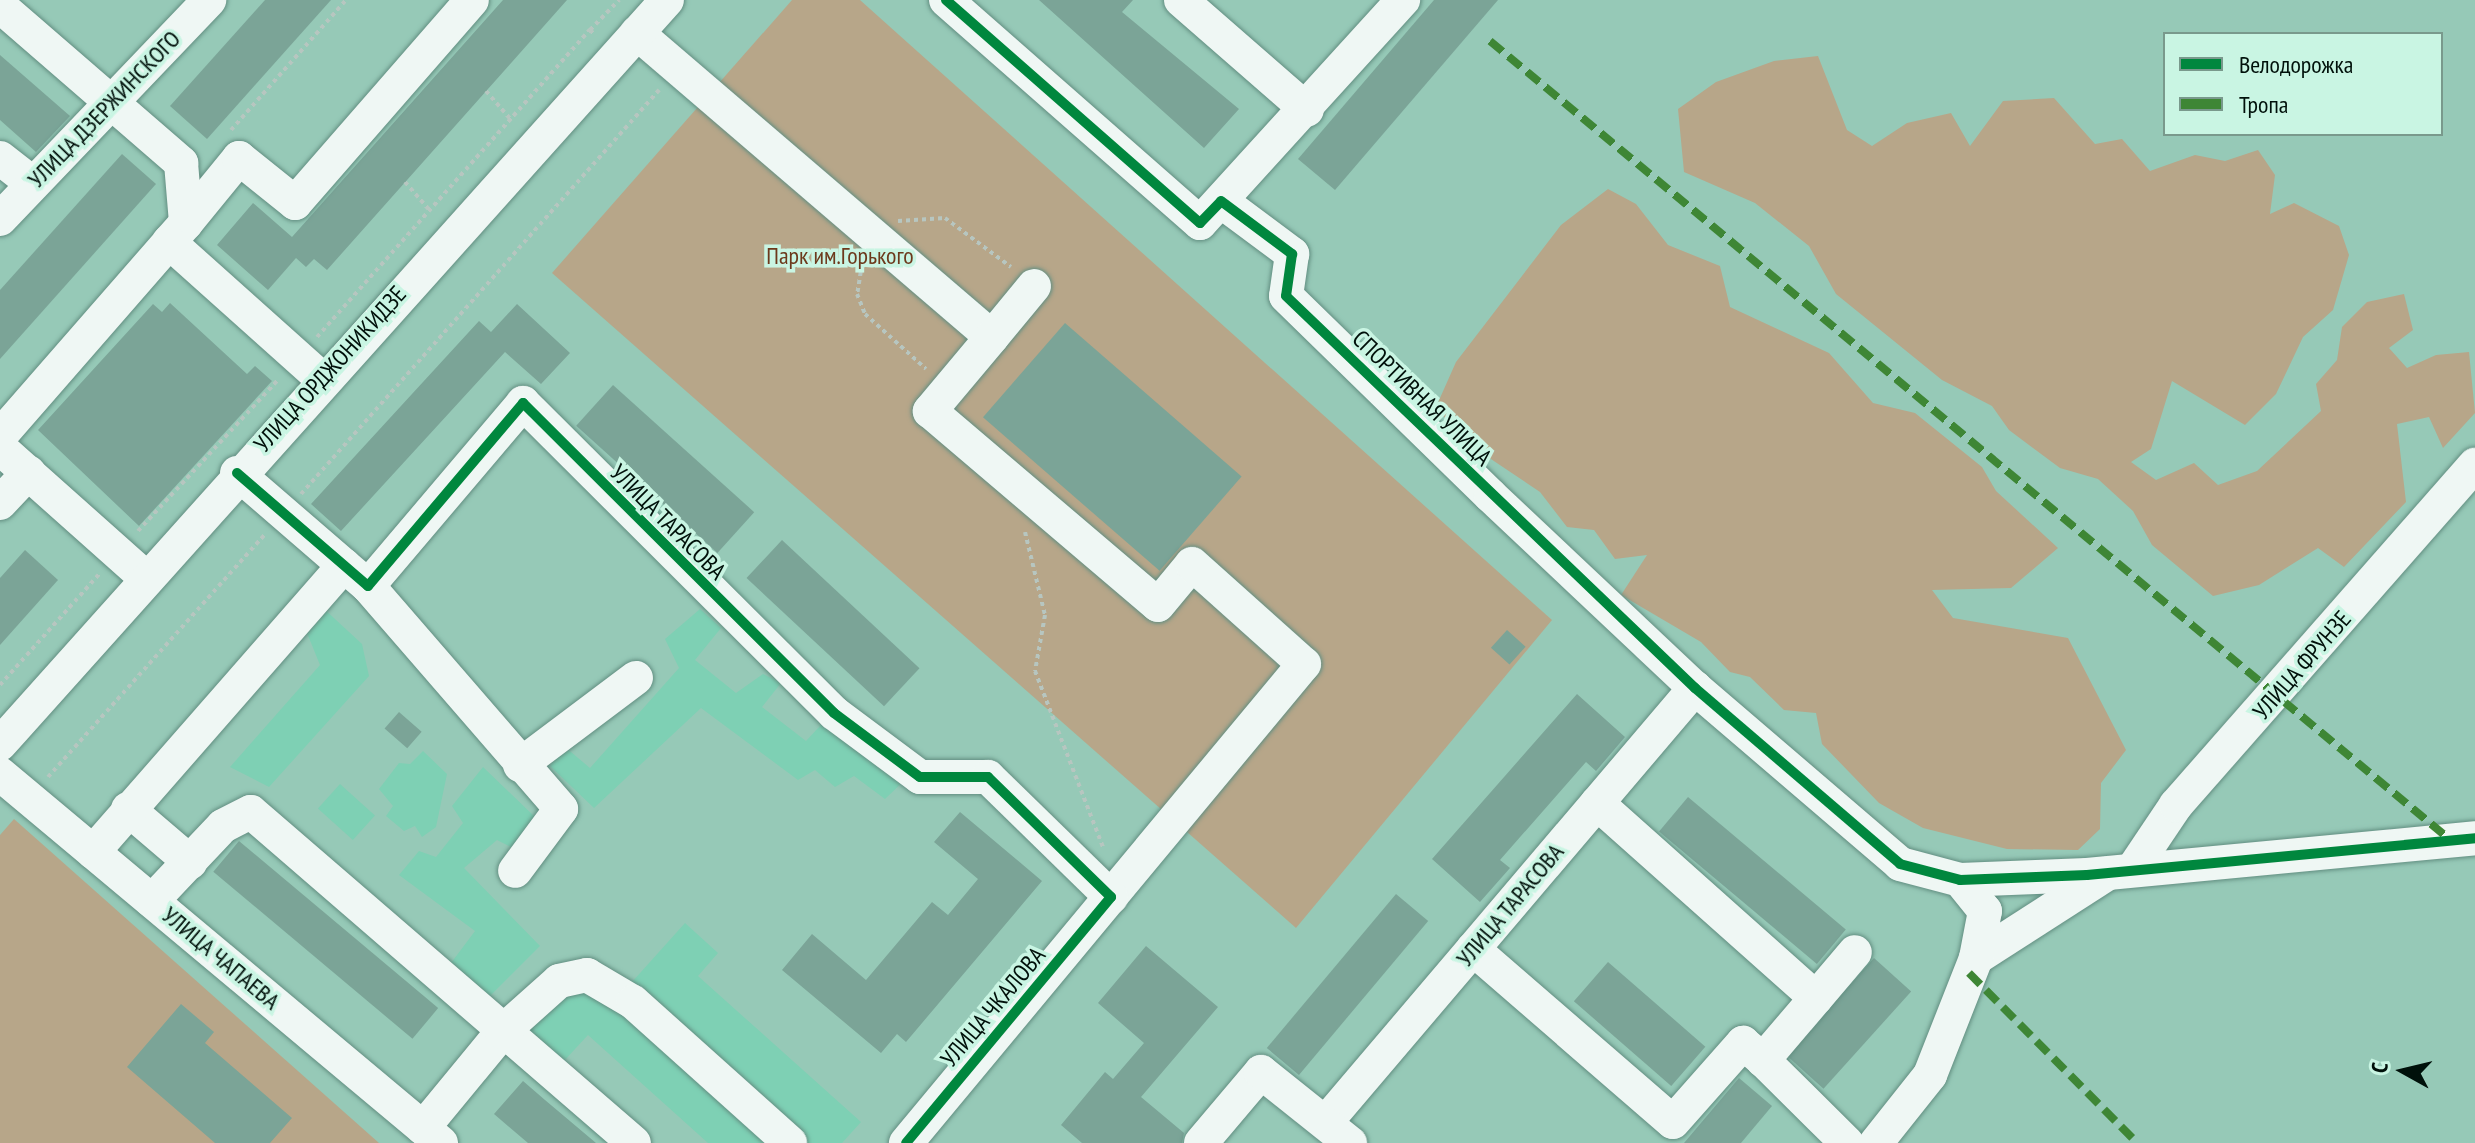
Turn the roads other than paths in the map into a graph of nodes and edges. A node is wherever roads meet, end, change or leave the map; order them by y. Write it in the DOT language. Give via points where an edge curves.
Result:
graph roads {
  1 [pos="209,0"];
  2 [pos="472,0"];
  3 [pos="1181,0"];
  4 [pos="1403,0"];
  5 [pos="665,1"];
  6 [pos="951,1"];
  7 [pos="0,6"];
  8 [pos="626,44"];
  9 [pos="111,105"];
  10 [pos="1307,110"];
  11 [pos="0,158"];
  12 [pos="32,183"];
  13 [pos="1221,201"];
  14 [pos="0,219"];
  15 [pos="177,232"];
  16 [pos="1034,286"];
  17 [pos="992,337"];
  18 [pos="310,368"];
  19 [pos="0,436"];
  20 [pos="0,448"];
  21 [pos="2475,465"];
  22 [pos="29,472"];
  23 [pos="237,473"];
  24 [pos="0,503"];
  25 [pos="356,576"];
  26 [pos="147,579"];
  27 [pos="636,678"];
  28 [pos="1695,688"];
  29 [pos="0,744"];
  30 [pos="520,765"];
  31 [pos="0,774"];
  32 [pos="1597,803"];
  33 [pos="128,809"];
  34 [pos="2462,838"];
  35 [pos="93,852"];
  36 [pos="190,862"];
  37 [pos="2475,866"];
  38 [pos="515,871"];
  39 [pos="2122,871"];
  40 [pos="1960,880"];
  41 [pos="1111,897"];
  42 [pos="152,901"];
  43 [pos="1473,949"];
  44 [pos="1855,952"];
  45 [pos="1976,958"];
  46 [pos="1816,998"];
  47 [pos="502,1032"];
  48 [pos="1763,1060"];
  49 [pos="1338,1132"];
  50 [pos="1665,1133"];
  51 [pos="432,1135"];
  52 [pos="634,1143"];
  53 [pos="790,1143"];
  54 [pos="907,1143"];
  55 [pos="1201,1143"];
  56 [pos="1847,1143"];
  57 [pos="1876,1143"];
  1 -- 9 [label="street, УЛИЦА ДЗЕРЖИНСКОГО"];
  2 -- 15 [label="street" via="295,203 239,158"];
  3 -- 10 [label="street"];
  4 -- 10 [label="street"];
  5 -- 8 [label="street, УЛИЦА ОРДЖОНИКИДЗЕ"];
  6 -- 13 [label="street" via="1200,223"];
  7 -- 9 [label="street"];
  8 -- 17 [label="street"];
  8 -- 18 [label="street, УЛИЦА ОРДЖОНИКИДЗЕ"];
  9 -- 12 [label="street, УЛИЦА ДЗЕРЖИНСКОГО"];
  9 -- 15 [label="street" via="181,163"];
  10 -- 13 [label="street"];
  11 -- 12 [label="street"];
  12 -- 14 [label="street, УЛИЦА ДЗЕРЖИНСКОГО"];
  13 -- 28 [label="street, СПОРТИВНАЯ УЛИЦА" via="1292,254 1286,296"];
  15 -- 18 [label="street"];
  15 -- 19 [label="street"];
  16 -- 17 [label="street"];
  17 -- 41 [label="street, УЛИЦА ЧКАЛОВА" via="930,411 1158,605 1192,564 1304,664"];
  18 -- 23 [label="street, УЛИЦА ОРДЖОНИКИДЗЕ"];
  20 -- 22 [label="street"];
  21 -- 39 [label="street, УЛИЦА ФРУНЗЕ"];
  22 -- 24 [label="street"];
  22 -- 26 [label="street"];
  23 -- 25 [label="street"];
  23 -- 26 [label="street, УЛИЦА ОРДЖОНИКИДЗЕ"];
  25 -- 30 [label="street"];
  25 -- 33 [label="street"];
  25 -- 41 [label="street, УЛИЦА ТАРАСОВА" via="523,403 834,713 920,777 988,777"];
  26 -- 29 [label="street, УЛИЦА ОРДЖОНИКИДЗЕ"];
  27 -- 30 [label="street"];
  28 -- 32 [label="street, УЛИЦА ТАРАСОВА"];
  28 -- 40 [label="street, СПОРТИВНАЯ УЛИЦА" via="1900,864"];
  30 -- 38 [label="street" via="561,809"];
  31 -- 35 [label="street, УЛИЦА ЧАПАЕВА"];
  32 -- 43 [label="street, УЛИЦА ТАРАСОВА"];
  32 -- 46 [label="street"];
  33 -- 35 [label="street"];
  33 -- 36 [label="street"];
  34 -- 37 [label="street"];
  34 -- 39 [label="street"];
  35 -- 42 [label="street, УЛИЦА ЧАПАЕВА"];
  36 -- 42 [label="street"];
  36 -- 47 [label="street" via="223,826 251,812"];
  39 -- 40 [label="street"];
  39 -- 45 [label="street"];
  40 -- 45 [label="street" via="1985,911"];
  41 -- 54 [label="street, УЛИЦА ЧКАЛОВА"];
  42 -- 51 [label="street, УЛИЦА ЧАПАЕВА"];
  43 -- 49 [label="street, УЛИЦА ТАРАСОВА"];
  43 -- 50 [label="street"];
  44 -- 46 [label="street"];
  45 -- 57 [label="street" via="1930,1075"];
  46 -- 48 [label="street"];
  47 -- 51 [label="street"];
  47 -- 52 [label="street"];
  47 -- 53 [label="street" via="559,981 587,975 633,1002"];
  48 -- 50 [label="street" via="1743,1043"];
  48 -- 56 [label="street"];
  49 -- 55 [label="street" via="1261,1072"];
}
